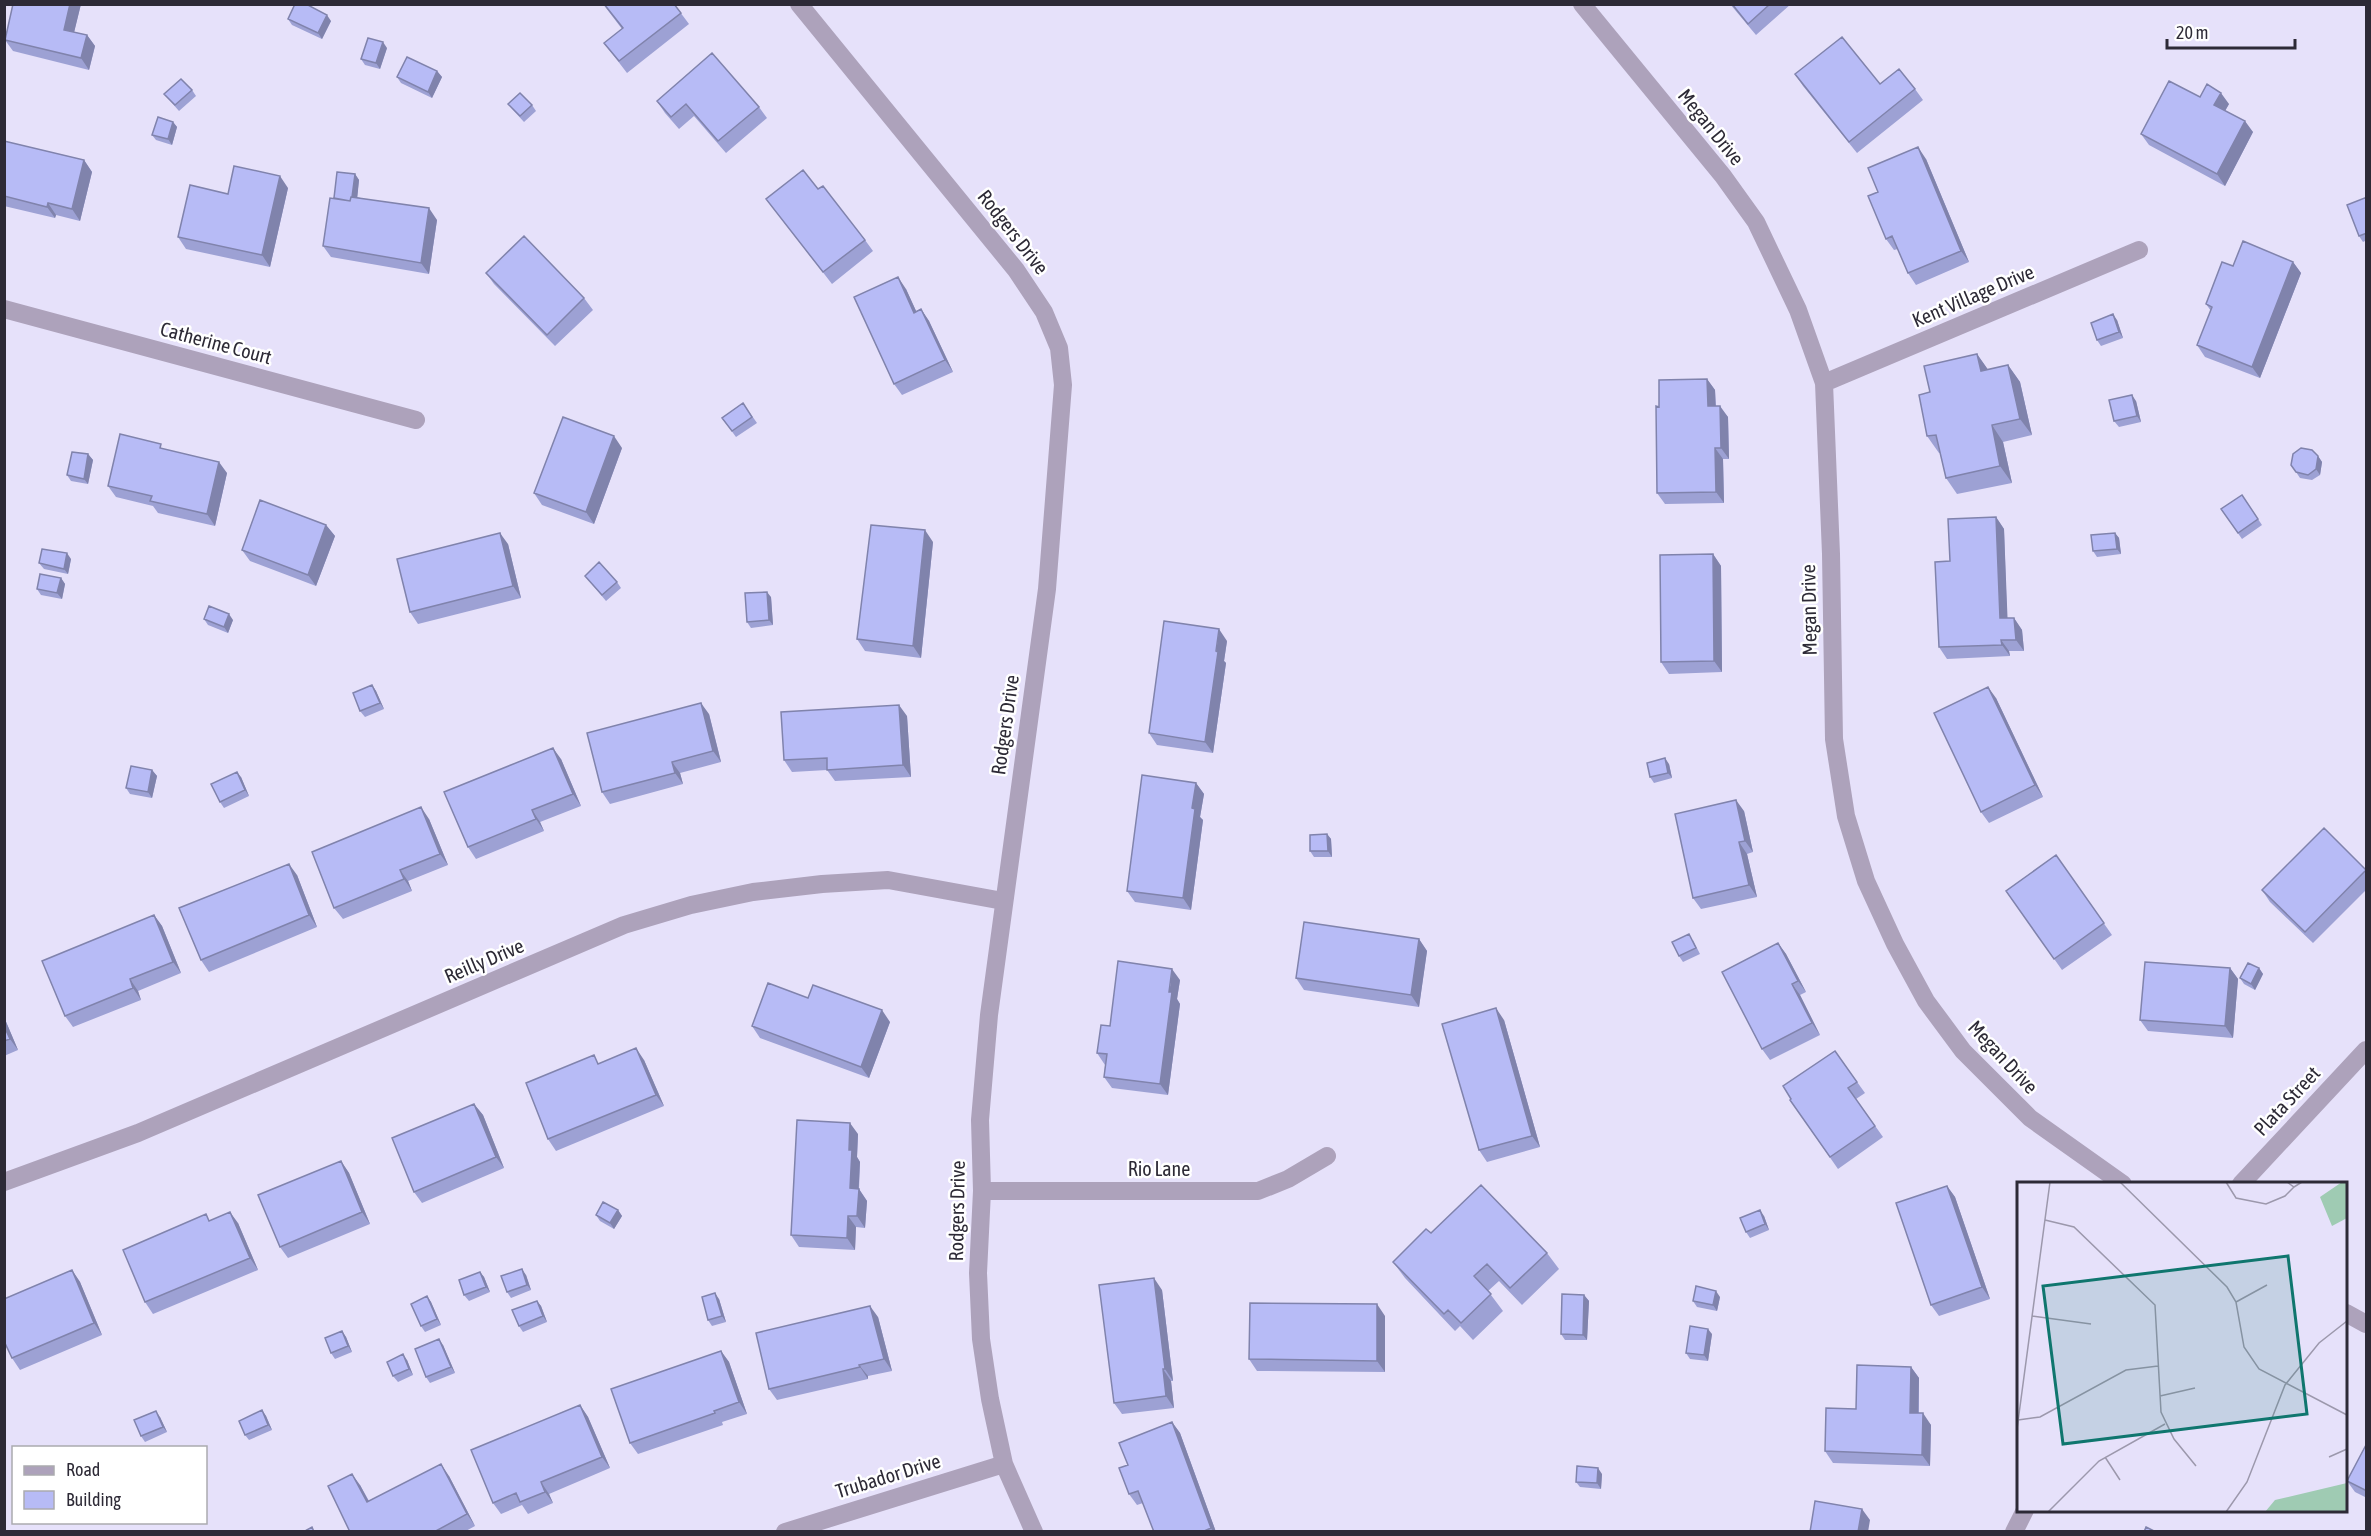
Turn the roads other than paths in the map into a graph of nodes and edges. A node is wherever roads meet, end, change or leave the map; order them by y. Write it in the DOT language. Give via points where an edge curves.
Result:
graph roads {
  1 [pos="799,4"];
  2 [pos="1582,4"];
  3 [pos="2139,250"];
  4 [pos="4,309"];
  5 [pos="1824,383"];
  6 [pos="416,420"];
  7 [pos="1003,901"];
  8 [pos="2367,1050"];
  9 [pos="1327,1156"];
  10 [pos="4,1182"];
  11 [pos="2120,1182"];
  12 [pos="2243,1182"];
  13 [pos="981,1191"];
  14 [pos="2347,1314"];
  15 [pos="2367,1324"];
  16 [pos="1004,1464"];
  17 [pos="2024,1512"];
  18 [pos="784,1532"];
  19 [pos="1034,1532"];
  20 [pos="2014,1532"];
  1 -- 7 [label="street, Rodgers Drive" via="1016,270 1044,312 1059,348 1063,385 1047,589"];
  2 -- 5 [label="street, Megan Drive" via="1756,222 1798,310"];
  3 -- 5 [label="street, Kent Village Drive"];
  4 -- 6 [label="street, Catherine Court"];
  5 -- 11 [label="street, Megan Drive" via="1834,739 1846,816 1866,881 1926,1001 1963,1051 2030,1118"];
  7 -- 10 [label="street, Reilly Drive" via="888,880 753,892 691,905 624,925 138,1133"];
  7 -- 13 [label="street, Rodgers Drive" via="980,1120"];
  8 -- 12 [label="street, Plata Street"];
  9 -- 13 [label="street, Rio Lane" via="1258,1191"];
  13 -- 16 [label="street, Rodgers Drive" via="981,1339"];
  14 -- 15 [label="street"];
  16 -- 18 [label="street, Trubador Drive"];
  16 -- 19 [label="street, Rodgers Drive"];
  17 -- 20 [label="street"];
}
